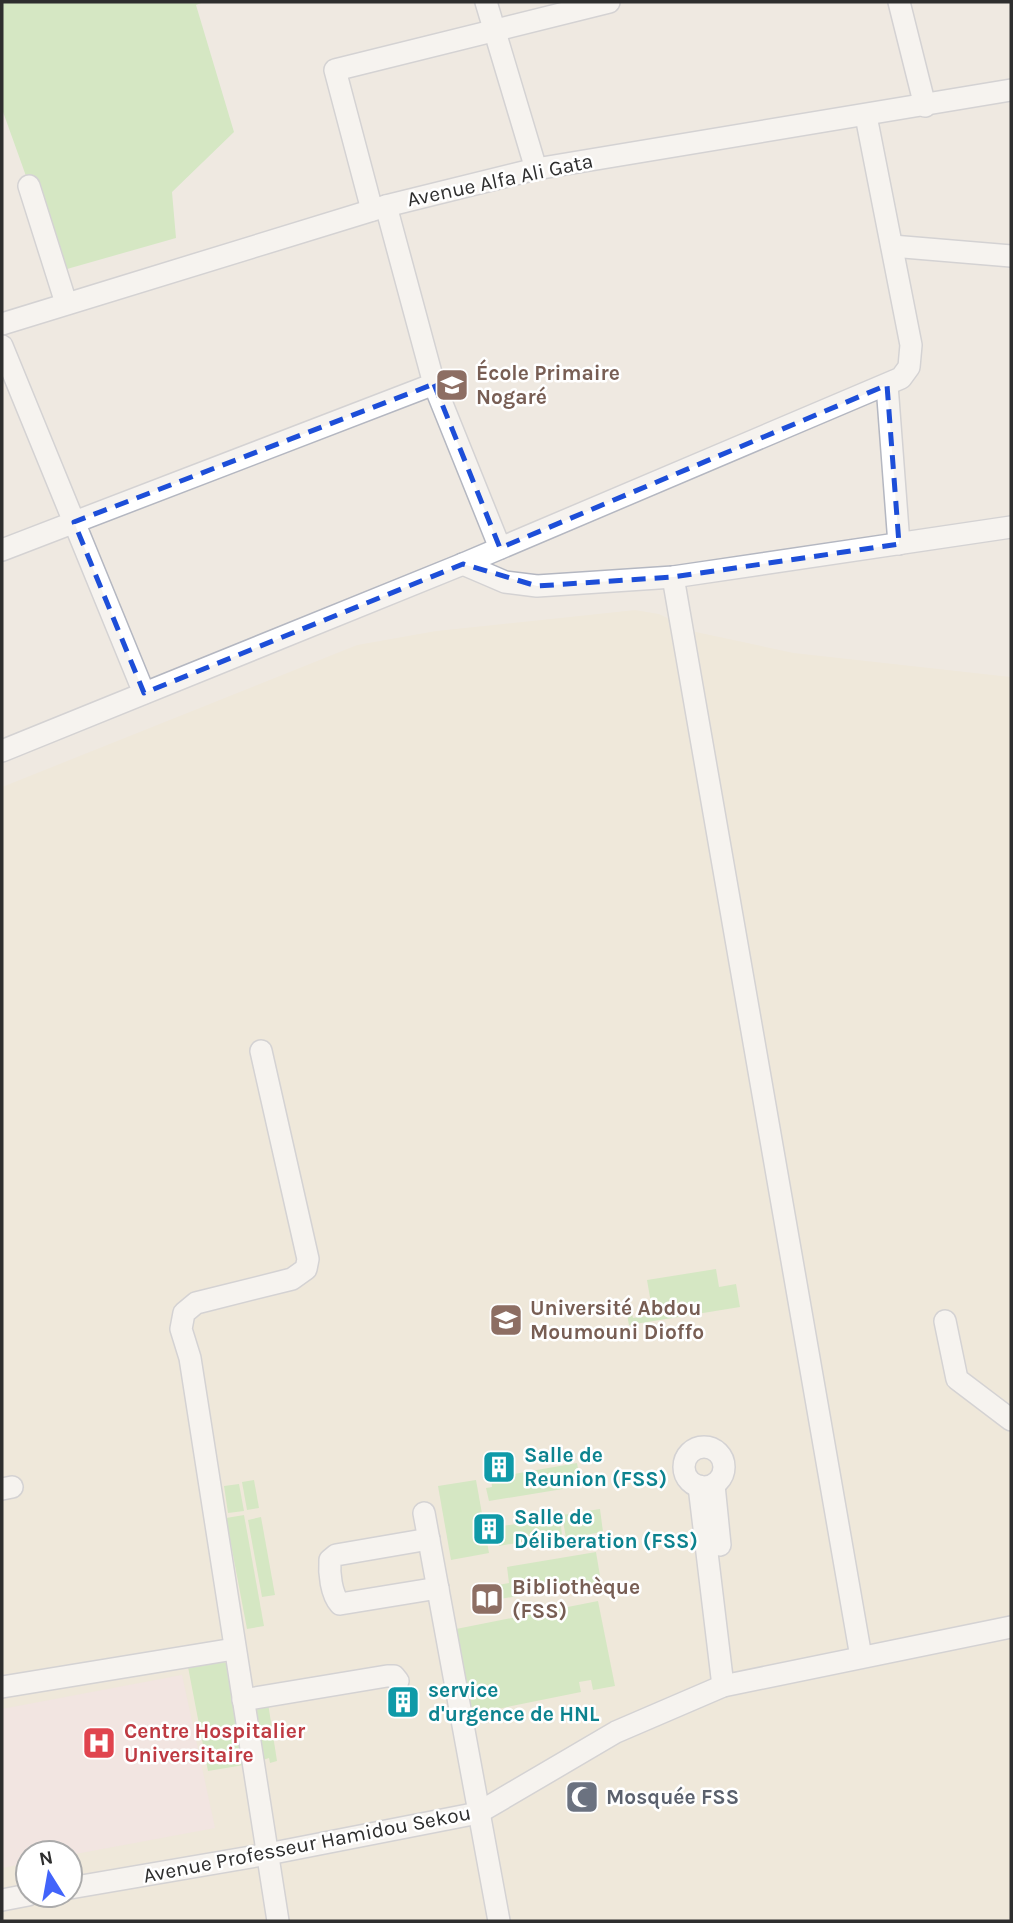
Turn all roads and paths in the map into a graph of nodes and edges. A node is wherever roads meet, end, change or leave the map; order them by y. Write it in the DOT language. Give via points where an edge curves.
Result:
graph roads {
  1 [pos="486,2"];
  2 [pos="609,2"];
  3 [pos="898,2"];
  4 [pos="495,30"];
  5 [pos="1011,90"];
  6 [pos="925,106"];
  7 [pos="866,116"];
  8 [pos="536,169"];
  9 [pos="29,186"];
  10 [pos="379,208"];
  11 [pos="892,246"];
  12 [pos="1011,256"];
  13 [pos="66,303"];
  14 [pos="2,324"];
  15 [pos="2,346"];
  16 [pos="434,384"];
  17 [pos="887,385"];
  18 [pos="74,522"];
  19 [pos="1011,527"];
  20 [pos="899,544"];
  21 [pos="500,548"];
  22 [pos="2,550"];
  23 [pos="463,564"];
  24 [pos="673,576"];
  25 [pos="144,693"];
  26 [pos="2,751"];
  27 [pos="261,1051"];
  28 [pos="945,1321"];
  29 [pos="1011,1420"];
  30 [pos="707,1485"];
  31 [pos="424,1513"];
  32 [pos="429,1539"];
  33 [pos="438,1588"];
  34 [pos="1011,1627"];
  35 [pos="234,1649"];
  36 [pos="862,1657"];
  37 [pos="398,1681"];
  38 [pos="730,1684"];
  39 [pos="2,1687"];
  40 [pos="243,1700"];
  41 [pos="478,1813"];
  42 [pos="268,1854"];
  43 [pos="84,1886"];
  44 [pos="278,1921"];
  45 [pos="499,1921"];
  1 -- 4 [label="street"];
  2 -- 4 [label="street"];
  3 -- 6 [label="street"];
  4 -- 8 [label="street"];
  4 -- 10 [label="street" via="335,70"];
  5 -- 6 [label="street, Avenue Alfa Ali Gata"];
  6 -- 7 [label="street, Avenue Alfa Ali Gata"];
  7 -- 8 [label="street, Avenue Alfa Ali Gata"];
  7 -- 11 [label="street"];
  8 -- 10 [label="street, Avenue Alfa Ali Gata"];
  9 -- 13 [label="street"];
  10 -- 13 [label="street, Avenue Alfa Ali Gata"];
  10 -- 16 [label="street"];
  11 -- 12 [label="street"];
  11 -- 17 [label="street" via="911,345 905,376"];
  13 -- 14 [label="street, Avenue Alfa Ali Gata"];
  15 -- 18 [label="street"];
  16 -- 18 [label="street"];
  16 -- 21 [label="street"];
  17 -- 20 [label="street"];
  17 -- 21 [label="street"];
  18 -- 22 [label="street"];
  18 -- 25 [label="street"];
  19 -- 20 [label="street"];
  20 -- 24 [label="street"];
  21 -- 23 [label="street"];
  23 -- 24 [label="street" via="499,580 537,586"];
  23 -- 25 [label="street"];
  24 -- 36 [label="street"];
  25 -- 26 [label="street"];
  27 -- 35 [label="street" via="308,1259 306,1269 292,1279 196,1303 184,1313 181,1329 190,1358"];
  28 -- 29 [label="street" via="957,1379"];
  30 -- 38 [label="street"];
  31 -- 32 [label="street"];
  32 -- 33 [label="street"];
  32 -- 33 [label="street" via="336,1555 330,1560 334,1594 340,1604"];
  33 -- 41 [label="street"];
  34 -- 36 [label="street, Avenue Professeur Hamidou Sekou"];
  35 -- 39 [label="street"];
  35 -- 40 [label="street"];
  36 -- 38 [label="street, Avenue Professeur Hamidou Sekou"];
  37 -- 40 [label="street" via="387,1676"];
  38 -- 41 [label="street, Avenue Professeur Hamidou Sekou" via="615,1732"];
  40 -- 42 [label="street"];
  41 -- 42 [label="street, Avenue Professeur Hamidou Sekou"];
  41 -- 45 [label="street"];
  42 -- 43 [label="street, Avenue Professeur Hamidou Sekou"];
  42 -- 44 [label="street"];
}
